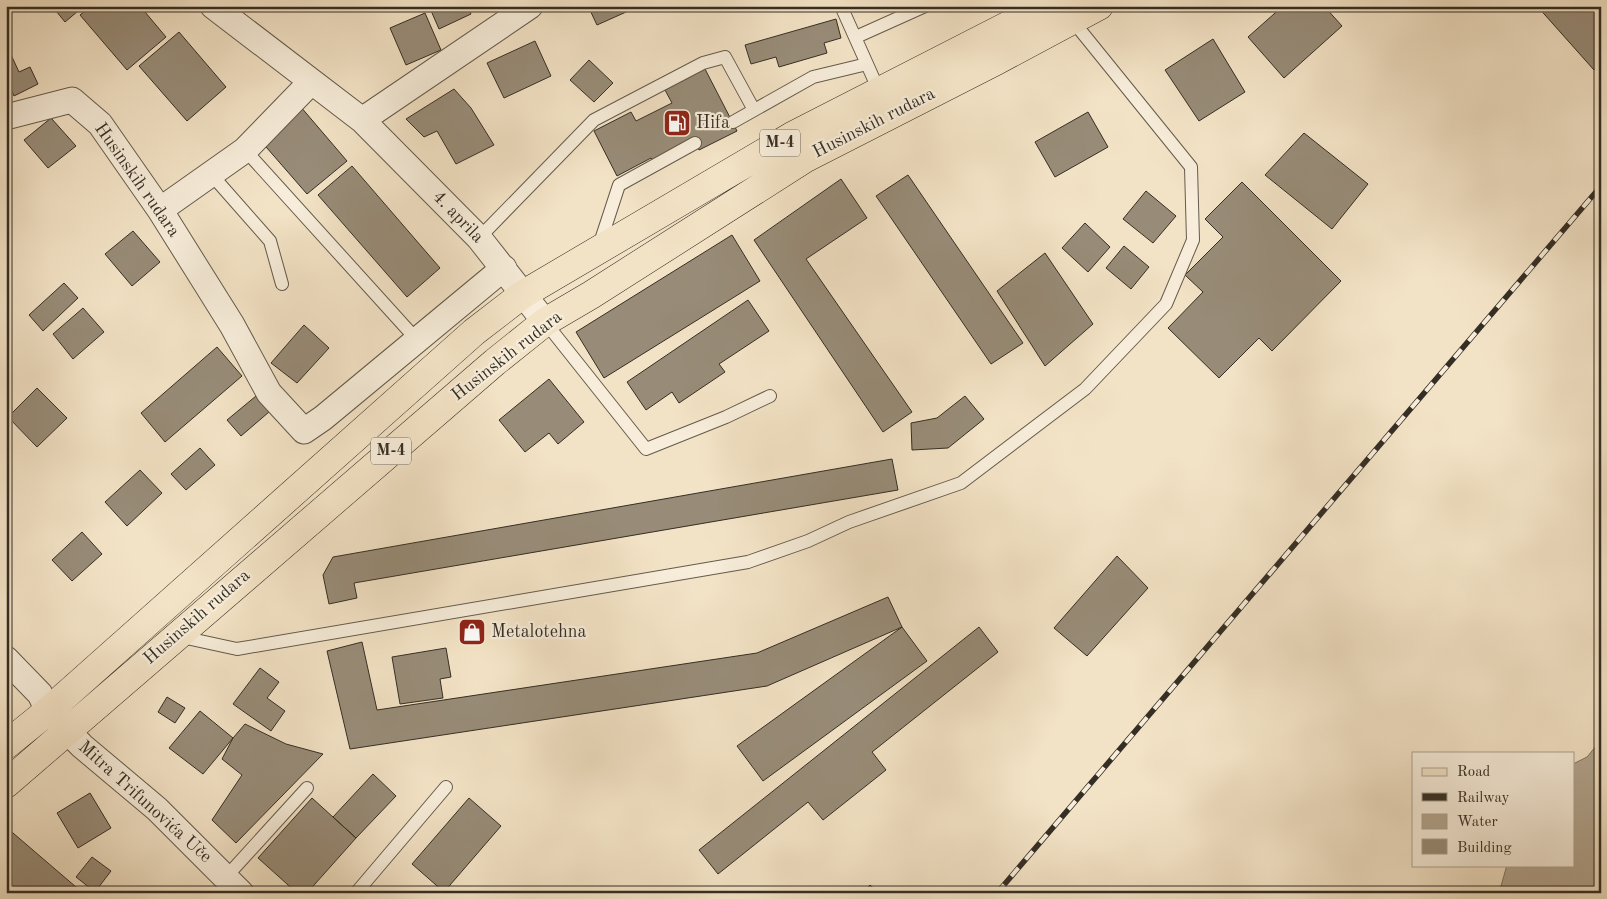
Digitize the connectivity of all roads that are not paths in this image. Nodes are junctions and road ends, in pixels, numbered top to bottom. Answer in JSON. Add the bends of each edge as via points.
{"nodes":[{"id":1,"x":213,"y":6,"type":"edge"},
{"id":2,"x":530,"y":6,"type":"edge"},
{"id":3,"x":842,"y":6,"type":"edge"},
{"id":4,"x":925,"y":6,"type":"edge"},
{"id":5,"x":1046,"y":6,"type":"edge"},
{"id":6,"x":1099,"y":6,"type":"edge"},
{"id":7,"x":1072,"y":20,"type":"junction"},
{"id":8,"x":856,"y":37,"type":"junction"},
{"id":9,"x":867,"y":64,"type":"junction"},
{"id":10,"x":310,"y":82,"type":"junction"},
{"id":11,"x":880,"y":91,"type":"junction"},
{"id":12,"x":754,"y":110,"type":"junction"},
{"id":13,"x":6,"y":118,"type":"edge"},
{"id":14,"x":362,"y":120,"type":"junction"},
{"id":15,"x":732,"y":122,"type":"dead end"},
{"id":16,"x":695,"y":143,"type":"dead end"},
{"id":17,"x":245,"y":150,"type":"junction"},
{"id":18,"x":211,"y":174,"type":"junction"},
{"id":19,"x":160,"y":210,"type":"junction"},
{"id":20,"x":479,"y":238,"type":"junction"},
{"id":21,"x":596,"y":253,"type":"junction"},
{"id":22,"x":504,"y":268,"type":"junction"},
{"id":23,"x":282,"y":284,"type":"dead end"},
{"id":24,"x":522,"y":295,"type":"junction"},
{"id":25,"x":545,"y":322,"type":"junction"},
{"id":26,"x":417,"y":340,"type":"junction"},
{"id":27,"x":770,"y":396,"type":"dead end"},
{"id":28,"x":175,"y":636,"type":"junction"},
{"id":29,"x":6,"y":660,"type":"edge"},
{"id":30,"x":57,"y":720,"type":"junction"},
{"id":31,"x":6,"y":745,"type":"edge"},
{"id":32,"x":6,"y":784,"type":"edge"},
{"id":33,"x":446,"y":787,"type":"dead end"},
{"id":34,"x":307,"y":788,"type":"dead end"},
{"id":35,"x":234,"y":885,"type":"edge"},
{"id":36,"x":356,"y":893,"type":"edge"}],
"edges":[{"from":1,"to":10,"type":"street","name":"4. aprila"},
{"from":2,"to":14,"type":"street"},
{"from":3,"to":8,"type":"lane"},
{"from":4,"to":8,"type":"lane"},
{"from":5,"to":11,"type":"main road","name":"Husinskih rudara","number":"M-4"},
{"from":6,"to":7,"type":"main road","name":"Husinskih rudara","number":"M-4"},
{"from":7,"to":25,"type":"main road","name":"Husinskih rudara","number":"M-4","via":[[806,158]]},
{"from":7,"to":28,"type":"lane","via":[[1191,167],[1193,240],[1166,304],[1092,382],[961,483],[748,562],[237,649]]},
{"from":8,"to":9,"type":"lane"},
{"from":9,"to":11,"type":"lane"},
{"from":9,"to":12,"type":"lane","via":[[813,77]]},
{"from":10,"to":14,"type":"street","name":"4. aprila"},
{"from":10,"to":17,"type":"street"},
{"from":11,"to":21,"type":"main road","name":"Husinskih rudara","number":"M-4","via":[[792,136]]},
{"from":12,"to":15,"type":"lane"},
{"from":12,"to":20,"type":"lane","via":[[725,57],[703,63],[594,120]]},
{"from":13,"to":19,"type":"street","name":"Husinskih rudara","via":[[72,100],[100,124]]},
{"from":14,"to":20,"type":"street","name":"4. aprila"},
{"from":16,"to":21,"type":"lane","via":[[619,185]]},
{"from":17,"to":18,"type":"street"},
{"from":17,"to":26,"type":"lane"},
{"from":18,"to":19,"type":"street"},
{"from":18,"to":23,"type":"lane","via":[[270,241]]},
{"from":19,"to":26,"type":"street","name":"Husinskih rudara","via":[[232,325],[269,393],[304,431]]},
{"from":20,"to":22,"type":"street","name":"4. aprila"},
{"from":21,"to":24,"type":"main road","name":"Husinskih rudara","number":"M-4"},
{"from":22,"to":24,"type":"street","name":"4. aprila"},
{"from":22,"to":26,"type":"street","name":"Husinskih rudara"},
{"from":24,"to":25,"type":"street","name":"4. aprila"},
{"from":24,"to":30,"type":"main road","name":"Husinskih rudara","number":"M-4","via":[[474,332]]},
{"from":25,"to":27,"type":"lane","via":[[646,449]]},
{"from":25,"to":28,"type":"main road","name":"Husinskih rudara","number":"M-4"},
{"from":28,"to":30,"type":"main road","name":"Husinskih rudara","number":"M-4"},
{"from":29,"to":30,"type":"street","name":"Mitra Trifunovića Uče","via":[[40,694]]},
{"from":30,"to":31,"type":"main road","name":"Husinskih rudara","number":"M-4"},
{"from":30,"to":32,"type":"main road","name":"Husinskih rudara","number":"M-4"},
{"from":30,"to":35,"type":"street","name":"Mitra Trifunovića Uče"},
{"from":33,"to":36,"type":"lane"},
{"from":34,"to":35,"type":"lane"}]}
